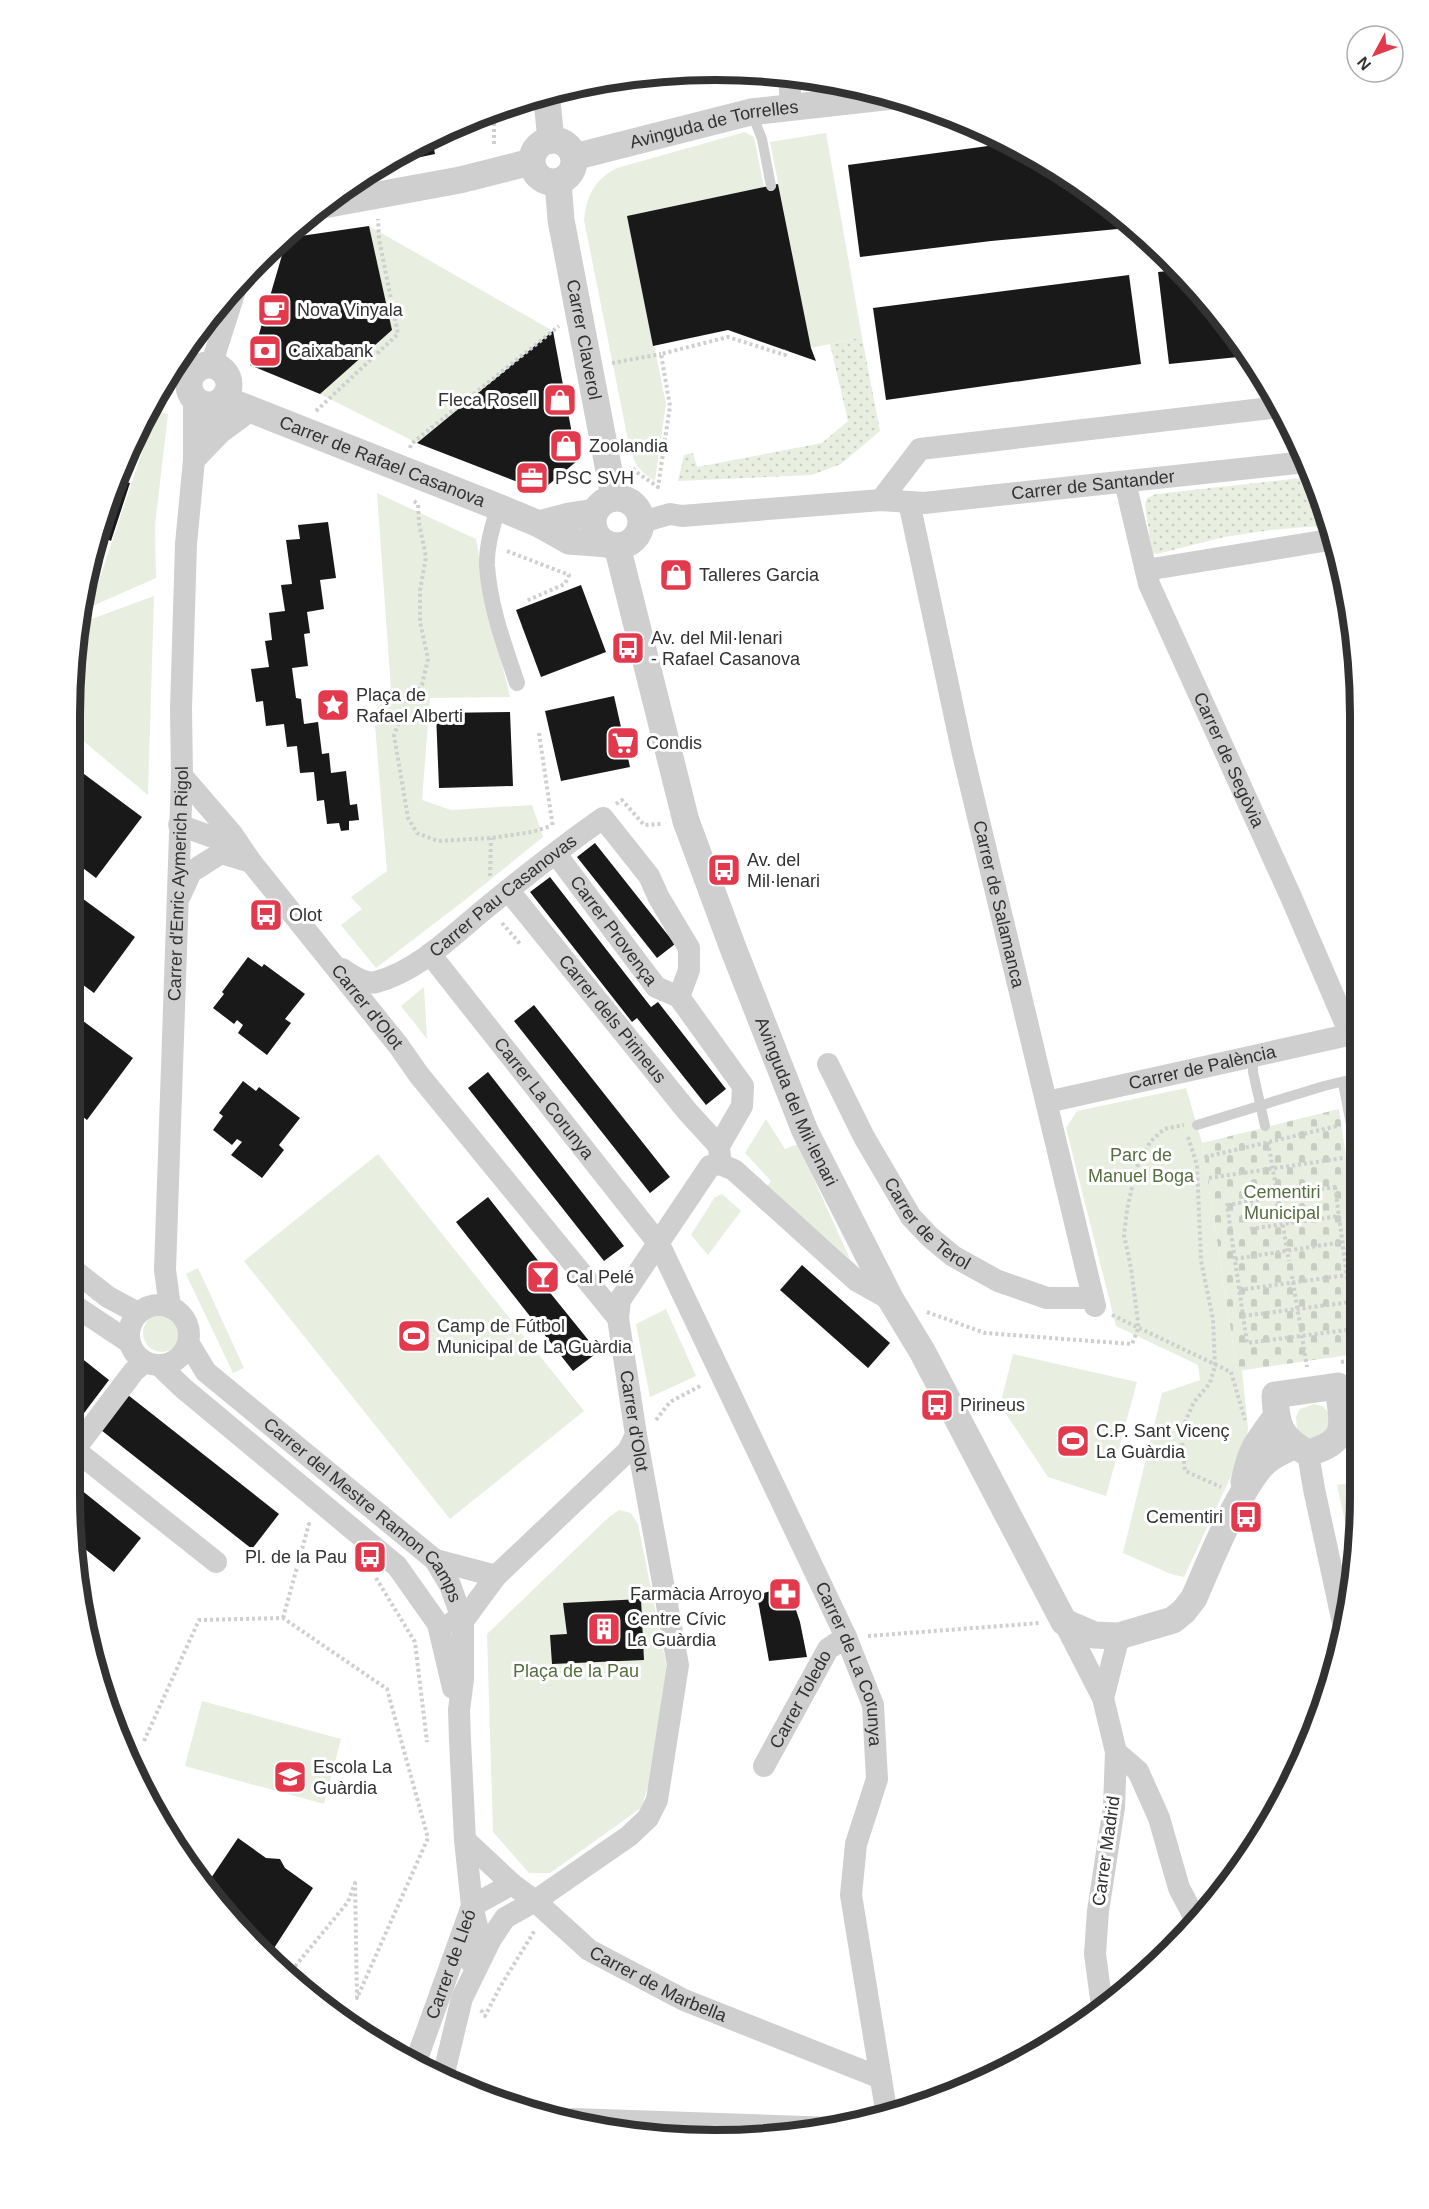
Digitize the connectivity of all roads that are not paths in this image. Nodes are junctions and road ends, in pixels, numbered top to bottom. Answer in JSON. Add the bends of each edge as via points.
{"nodes":[{"id":1,"x":790,"y":84,"type":"edge"},
{"id":2,"x":869,"y":99,"type":"edge"},
{"id":3,"x":547,"y":102,"type":"edge"},
{"id":4,"x":791,"y":108,"type":"junction"},
{"id":5,"x":751,"y":112,"type":"junction"},
{"id":6,"x":551,"y":140,"type":"junction"},
{"id":7,"x":574,"y":157,"type":"junction"},
{"id":8,"x":531,"y":162,"type":"junction"},
{"id":9,"x":558,"y":182,"type":"junction"},
{"id":10,"x":771,"y":186,"type":"dead end"},
{"id":11,"x":341,"y":202,"type":"edge"},
{"id":12,"x":223,"y":313,"type":"edge"},
{"id":13,"x":192,"y":380,"type":"edge"},
{"id":14,"x":222,"y":400,"type":"junction"},
{"id":15,"x":1270,"y":408,"type":"edge"},
{"id":16,"x":251,"y":410,"type":"junction"},
{"id":17,"x":194,"y":460,"type":"junction"},
{"id":18,"x":1297,"y":463,"type":"edge"},
{"id":19,"x":1125,"y":482,"type":"junction"},
{"id":20,"x":881,"y":500,"type":"junction"},
{"id":21,"x":909,"y":502,"type":"junction"},
{"id":22,"x":604,"y":505,"type":"junction"},
{"id":23,"x":498,"y":507,"type":"junction"},
{"id":24,"x":642,"y":522,"type":"junction"},
{"id":25,"x":539,"y":524,"type":"junction"},
{"id":26,"x":1325,"y":541,"type":"edge"},
{"id":27,"x":613,"y":545,"type":"junction"},
{"id":28,"x":1146,"y":570,"type":"junction"},
{"id":29,"x":517,"y":683,"type":"dead end"},
{"id":30,"x":182,"y":776,"type":"junction"},
{"id":31,"x":180,"y":815,"type":"junction"},
{"id":32,"x":232,"y":834,"type":"junction"},
{"id":33,"x":562,"y":848,"type":"junction"},
{"id":34,"x":250,"y":862,"type":"junction"},
{"id":35,"x":508,"y":890,"type":"junction"},
{"id":36,"x":177,"y":902,"type":"junction"},
{"id":37,"x":430,"y":954,"type":"junction"},
{"id":38,"x":333,"y":963,"type":"junction"},
{"id":39,"x":401,"y":972,"type":"junction"},
{"id":40,"x":679,"y":997,"type":"junction"},
{"id":41,"x":1350,"y":1026,"type":"edge"},
{"id":42,"x":1350,"y":1034,"type":"edge"},
{"id":43,"x":399,"y":1045,"type":"junction"},
{"id":44,"x":1253,"y":1056,"type":"junction"},
{"id":45,"x":828,"y":1064,"type":"dead end"},
{"id":46,"x":1350,"y":1080,"type":"edge"},
{"id":47,"x":1343,"y":1083,"type":"junction"},
{"id":48,"x":1047,"y":1102,"type":"junction"},
{"id":49,"x":1262,"y":1105,"type":"junction"},
{"id":50,"x":1350,"y":1119,"type":"edge"},
{"id":51,"x":1191,"y":1125,"type":"road end"},
{"id":52,"x":1265,"y":1126,"type":"road end"},
{"id":53,"x":720,"y":1155,"type":"junction"},
{"id":54,"x":659,"y":1244,"type":"junction"},
{"id":55,"x":80,"y":1275,"type":"edge"},
{"id":56,"x":891,"y":1300,"type":"junction"},
{"id":57,"x":1094,"y":1302,"type":"joint"},
{"id":58,"x":170,"y":1306,"type":"junction"},
{"id":59,"x":80,"y":1309,"type":"edge"},
{"id":60,"x":138,"y":1313,"type":"junction"},
{"id":61,"x":618,"y":1318,"type":"junction"},
{"id":62,"x":129,"y":1342,"type":"junction"},
{"id":63,"x":189,"y":1344,"type":"junction"},
{"id":64,"x":153,"y":1364,"type":"junction"},
{"id":65,"x":1348,"y":1410,"type":"edge"},
{"id":66,"x":1276,"y":1417,"type":"junction"},
{"id":67,"x":636,"y":1430,"type":"junction"},
{"id":68,"x":80,"y":1442,"type":"edge"},
{"id":69,"x":1345,"y":1442,"type":"edge"},
{"id":70,"x":1301,"y":1449,"type":"junction"},
{"id":71,"x":80,"y":1453,"type":"edge"},
{"id":72,"x":1231,"y":1491,"type":"junction"},
{"id":73,"x":435,"y":1560,"type":"junction"},
{"id":74,"x":216,"y":1562,"type":"dead end"},
{"id":75,"x":496,"y":1576,"type":"junction"},
{"id":76,"x":454,"y":1595,"type":"junction"},
{"id":77,"x":1339,"y":1605,"type":"edge"},
{"id":78,"x":463,"y":1621,"type":"junction"},
{"id":79,"x":1064,"y":1622,"type":"junction"},
{"id":80,"x":438,"y":1624,"type":"junction"},
{"id":81,"x":1119,"y":1636,"type":"junction"},
{"id":82,"x":846,"y":1637,"type":"junction"},
{"id":83,"x":1103,"y":1698,"type":"junction"},
{"id":84,"x":459,"y":1710,"type":"junction"},
{"id":85,"x":1116,"y":1752,"type":"junction"},
{"id":86,"x":764,"y":1766,"type":"dead end"},
{"id":87,"x":465,"y":1840,"type":"junction"},
{"id":88,"x":512,"y":1884,"type":"junction"},
{"id":89,"x":472,"y":1906,"type":"junction"},
{"id":90,"x":543,"y":1908,"type":"junction"},
{"id":91,"x":1192,"y":1913,"type":"edge"},
{"id":92,"x":462,"y":1998,"type":"junction"},
{"id":93,"x":1101,"y":1998,"type":"edge"},
{"id":94,"x":418,"y":2055,"type":"edge"},
{"id":95,"x":445,"y":2069,"type":"edge"},
{"id":96,"x":880,"y":2078,"type":"junction"},
{"id":97,"x":884,"y":2106,"type":"edge"},
{"id":98,"x":610,"y":2120,"type":"edge"},
{"id":99,"x":776,"y":2126,"type":"edge"}],
"edges":[{"from":1,"to":4,"type":"street"},
{"from":2,"to":4,"type":"street","name":"Avinguda de Torrelles"},
{"from":3,"to":6,"type":"street"},
{"from":4,"to":5,"type":"street","name":"Avinguda de Torrelles"},
{"from":5,"to":7,"type":"street","name":"Avinguda de Torrelles"},
{"from":5,"to":10,"type":"lane","via":[[762,139]]},
{"from":6,"to":7,"type":"street","via":[[567,145]]},
{"from":6,"to":8,"type":"street","via":[[538,145]]},
{"from":7,"to":9,"type":"street","via":[[570,174]]},
{"from":8,"to":9,"type":"street","via":[[535,174],[544,181]]},
{"from":8,"to":11,"type":"street","via":[[494,173]]},
{"from":9,"to":22,"type":"street","name":"Carrer Claverol","via":[[561,220],[605,452]]},
{"from":12,"to":13,"type":"street","name":"Carrer d'Enric Aymerich Rigol"},
{"from":13,"to":14,"type":"street","name":"Carrer de Rafael Casanova","via":[[207,405]]},
{"from":13,"to":14,"type":"street","via":[[218,368],[226,376],[229,389]]},
{"from":13,"to":17,"type":"street","name":"Carrer d'Enric Aymerich Rigol"},
{"from":14,"to":16,"type":"street","name":"Carrer de Rafael Casanova"},
{"from":14,"to":17,"type":"street","name":"Carrer d'Enric Aymerich Rigol"},
{"from":15,"to":20,"type":"street","via":[[920,449]]},
{"from":16,"to":17,"type":"street","via":[[220,433]]},
{"from":16,"to":23,"type":"street","name":"Carrer de Rafael Casanova"},
{"from":17,"to":30,"type":"street","name":"Carrer d'Enric Aymerich Rigol","via":[[185,555]]},
{"from":18,"to":19,"type":"street","name":"Carrer de Santander"},
{"from":19,"to":21,"type":"street","name":"Carrer de Santander"},
{"from":19,"to":28,"type":"street","name":"Carrer de Segòvia"},
{"from":20,"to":21,"type":"street","name":"Carrer de Santander"},
{"from":20,"to":24,"type":"street","name":"Carrer de Santander","via":[[669,514]]},
{"from":21,"to":48,"type":"street","name":"Carrer de Salamanca","via":[[962,750]]},
{"from":22,"to":24,"type":"street","via":[[621,497],[631,501]]},
{"from":22,"to":25,"type":"street"},
{"from":22,"to":27,"type":"street","via":[[593,526],[596,534]]},
{"from":23,"to":25,"type":"street","name":"Carrer de Rafael Casanova"},
{"from":23,"to":29,"type":"street","via":[[487,565],[497,627]]},
{"from":24,"to":27,"type":"street","via":[[632,542]]},
{"from":25,"to":27,"type":"street","name":"Carrer de Rafael Casanova","via":[[570,542]]},
{"from":26,"to":28,"type":"street"},
{"from":27,"to":56,"type":"street","name":"Avinguda del Mil·lenari","via":[[686,821],[711,889],[805,1131]]},
{"from":28,"to":41,"type":"street","name":"Carrer de Segòvia"},
{"from":30,"to":31,"type":"street","name":"Carrer d'Enric Aymerich Rigol"},
{"from":30,"to":32,"type":"street","name":"Carrer d'Olot"},
{"from":31,"to":32,"type":"street","name":"Carrer d'Olot"},
{"from":31,"to":34,"type":"street","name":"Carrer d'Olot"},
{"from":31,"to":36,"type":"street","name":"Carrer d'Enric Aymerich Rigol"},
{"from":32,"to":34,"type":"street","name":"Carrer d'Olot"},
{"from":33,"to":35,"type":"street","name":"Carrer Pau Casanovas"},
{"from":33,"to":40,"type":"street","name":"Carrer Provença","via":[[656,987]]},
{"from":33,"to":40,"type":"street","name":"Carrer Pau Casanovas","via":[[603,818],[649,876],[689,948],[689,970]]},
{"from":34,"to":36,"type":"street","via":[[221,853],[191,872]]},
{"from":34,"to":38,"type":"street","name":"Carrer d'Olot"},
{"from":35,"to":37,"type":"street","name":"Carrer Pau Casanovas"},
{"from":35,"to":53,"type":"street","name":"Carrer dels Pirineus"},
{"from":36,"to":58,"type":"street","name":"Carrer d'Enric Aymerich Rigol","via":[[165,1270]]},
{"from":37,"to":39,"type":"street","name":"Carrer Pau Casanovas"},
{"from":37,"to":54,"type":"street","name":"Carrer La Corunya"},
{"from":38,"to":39,"type":"street","name":"Carrer Pau Casanovas","via":[[362,981],[373,983]]},
{"from":38,"to":43,"type":"street","name":"Carrer d'Olot"},
{"from":39,"to":43,"type":"street","name":"Carrer Pau Casanovas","via":[[387,990],[382,1005]]},
{"from":40,"to":53,"type":"street","via":[[743,1086],[742,1106]]},
{"from":42,"to":44,"type":"street","name":"Carrer de Palència"},
{"from":43,"to":61,"type":"street","name":"Carrer d'Olot","via":[[419,1075]]},
{"from":44,"to":48,"type":"street","name":"Carrer de Palència"},
{"from":44,"to":49,"type":"lane"},
{"from":45,"to":57,"type":"street","name":"Carrer de Terol","via":[[864,1137],[911,1216],[930,1237],[953,1256],[998,1281],[1047,1298]]},
{"from":46,"to":47,"type":"lane"},
{"from":47,"to":49,"type":"lane"},
{"from":47,"to":50,"type":"lane"},
{"from":48,"to":57,"type":"street","name":"Carrer de Salamanca"},
{"from":49,"to":51,"type":"lane"},
{"from":49,"to":52,"type":"lane"},
{"from":53,"to":54,"type":"street"},
{"from":53,"to":56,"type":"street","name":"Carrer dels Pirineus","via":[[858,1281]]},
{"from":54,"to":61,"type":"street","via":[[620,1300]]},
{"from":54,"to":82,"type":"street","name":"Carrer de La Corunya"},
{"from":55,"to":60,"type":"street","via":[[108,1297]]},
{"from":56,"to":79,"type":"street","name":"Avinguda del Mil·lenari","via":[[922,1351]]},
{"from":58,"to":60,"type":"street","via":[[153,1305]]},
{"from":58,"to":63,"type":"street","name":"Carrer del Mestre Ramon Camps","via":[[184,1318]]},
{"from":59,"to":62,"type":"street","name":"Carrer del Mestre Ramon Camps"},
{"from":60,"to":62,"type":"street","via":[[131,1322]]},
{"from":61,"to":67,"type":"street","name":"Carrer d'Olot"},
{"from":62,"to":64,"type":"street","name":"Carrer del Mestre Ramon Camps","via":[[135,1353]]},
{"from":63,"to":64,"type":"street","via":[[178,1359]]},
{"from":63,"to":73,"type":"street","name":"Carrer del Mestre Ramon Camps","via":[[206,1372],[226,1390]]},
{"from":64,"to":68,"type":"street","via":[[134,1371]]},
{"from":64,"to":80,"type":"street","name":"Carrer del Mestre Ramon Camps","via":[[397,1566]]},
{"from":65,"to":66,"type":"street","via":[[1338,1386],[1275,1395]]},
{"from":65,"to":69,"type":"street","via":[[1343,1426]]},
{"from":66,"to":70,"type":"street","via":[[1281,1430]]},
{"from":66,"to":72,"type":"street","via":[[1254,1446]]},
{"from":67,"to":75,"type":"street","via":[[628,1451]]},
{"from":67,"to":90,"type":"street","name":"Carrer d'Olot","via":[[678,1665],[657,1800],[648,1818]]},
{"from":69,"to":70,"type":"street"},
{"from":70,"to":72,"type":"street","via":[[1269,1459]]},
{"from":70,"to":77,"type":"street","via":[[1314,1489]]},
{"from":71,"to":74,"type":"street"},
{"from":72,"to":81,"type":"street","via":[[1194,1598],[1184,1611],[1173,1620]]},
{"from":73,"to":75,"type":"street"},
{"from":73,"to":76,"type":"street","name":"Carrer del Mestre Ramon Camps"},
{"from":75,"to":76,"type":"street"},
{"from":75,"to":78,"type":"street"},
{"from":76,"to":78,"type":"street","name":"Carrer del Mestre Ramon Camps"},
{"from":76,"to":80,"type":"street"},
{"from":78,"to":80,"type":"street"},
{"from":78,"to":84,"type":"street","name":"Carrer del Mestre Ramon Camps"},
{"from":79,"to":81,"type":"street","via":[[1094,1635]]},
{"from":79,"to":83,"type":"street","name":"Carrer Madrid"},
{"from":80,"to":84,"type":"street","name":"Carrer del Mestre Ramon Camps"},
{"from":81,"to":83,"type":"street","name":"Carrer Madrid"},
{"from":82,"to":86,"type":"street","name":"Carrer Toledo","via":[[828,1649]]},
{"from":82,"to":96,"type":"street","name":"Carrer de La Corunya","via":[[873,1705],[877,1779],[856,1844],[851,1895]]},
{"from":83,"to":85,"type":"street","name":"Carrer Madrid"},
{"from":84,"to":87,"type":"street","name":"Carrer del Mestre Ramon Camps"},
{"from":85,"to":91,"type":"street","via":[[1138,1771],[1159,1818],[1179,1888]]},
{"from":85,"to":93,"type":"street","name":"Carrer Madrid","via":[[1114,1808],[1095,1954]]},
{"from":87,"to":88,"type":"street","name":"Carrer de Marbella"},
{"from":87,"to":89,"type":"street","name":"Carrer del Mestre Ramon Camps"},
{"from":88,"to":89,"type":"street","name":"Carrer de Lleó"},
{"from":88,"to":90,"type":"street","name":"Carrer de Marbella"},
{"from":89,"to":92,"type":"street","name":"Carrer del Mestre Ramon Camps","via":[[478,1930]]},
{"from":89,"to":94,"type":"street","name":"Carrer de Lleó"},
{"from":90,"to":92,"type":"street","name":"Carrer d'Olot","via":[[505,1918]]},
{"from":90,"to":96,"type":"street","name":"Carrer de Marbella","via":[[589,1950],[684,2000]]},
{"from":92,"to":95,"type":"street"},
{"from":96,"to":97,"type":"street","name":"Carrer de La Corunya"},
{"from":98,"to":99,"type":"street"}]}
